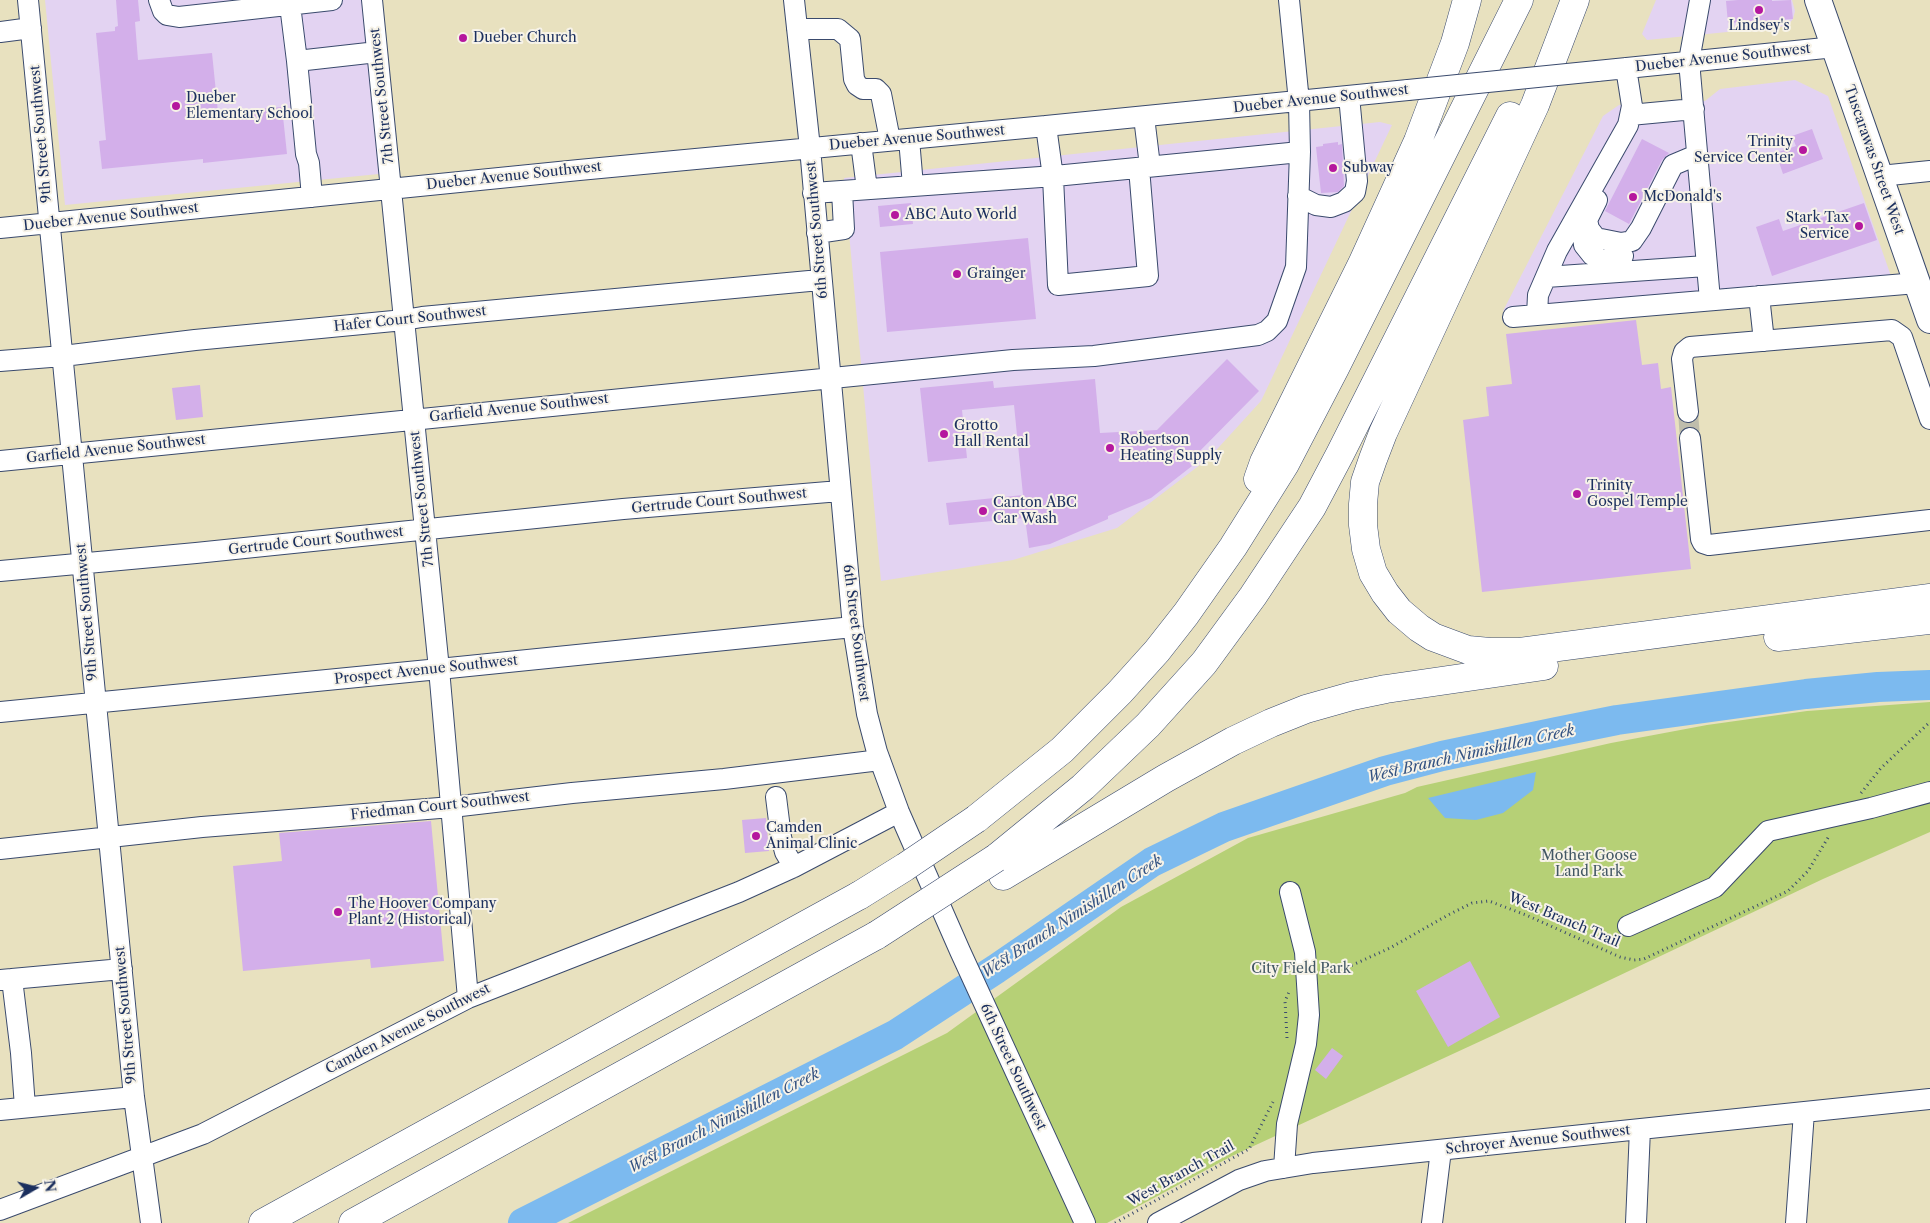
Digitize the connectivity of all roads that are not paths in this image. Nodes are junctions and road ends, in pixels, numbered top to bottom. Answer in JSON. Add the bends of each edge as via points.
{"nodes":[{"id":1,"x":28,"y":0,"type":"edge"},
{"id":2,"x":332,"y":0,"type":"edge"},
{"id":3,"x":372,"y":0,"type":"edge"},
{"id":4,"x":794,"y":0,"type":"edge"},
{"id":5,"x":1289,"y":0,"type":"edge"},
{"id":6,"x":1467,"y":0,"type":"edge"},
{"id":7,"x":1519,"y":0,"type":"edge"},
{"id":8,"x":1567,"y":0,"type":"edge"},
{"id":9,"x":1576,"y":0,"type":"edge"},
{"id":10,"x":1700,"y":0,"type":"edge"},
{"id":11,"x":1818,"y":0,"type":"edge"},
{"id":12,"x":290,"y":5,"type":"junction"},
{"id":13,"x":163,"y":7,"type":"edge"},
{"id":14,"x":31,"y":28,"type":"junction"},
{"id":15,"x":797,"y":29,"type":"junction"},
{"id":16,"x":0,"y":32,"type":"edge"},
{"id":17,"x":1835,"y":47,"type":"junction"},
{"id":18,"x":377,"y":52,"type":"junction"},
{"id":19,"x":297,"y":61,"type":"junction"},
{"id":20,"x":1689,"y":61,"type":"junction"},
{"id":21,"x":1626,"y":68,"type":"junction"},
{"id":22,"x":1349,"y":96,"type":"junction"},
{"id":23,"x":1299,"y":102,"type":"junction"},
{"id":24,"x":1694,"y":109,"type":"junction"},
{"id":25,"x":1144,"y":117,"type":"junction"},
{"id":26,"x":1629,"y":120,"type":"junction"},
{"id":27,"x":1046,"y":126,"type":"junction"},
{"id":28,"x":899,"y":140,"type":"junction"},
{"id":29,"x":861,"y":143,"type":"junction"},
{"id":30,"x":810,"y":148,"type":"junction"},
{"id":31,"x":1300,"y":152,"type":"junction"},
{"id":32,"x":1692,"y":157,"type":"dead end"},
{"id":33,"x":1144,"y":167,"type":"junction"},
{"id":34,"x":1930,"y":171,"type":"edge"},
{"id":35,"x":1053,"y":176,"type":"junction"},
{"id":36,"x":1880,"y":176,"type":"junction"},
{"id":37,"x":914,"y":186,"type":"junction"},
{"id":38,"x":392,"y":189,"type":"junction"},
{"id":39,"x":867,"y":190,"type":"junction"},
{"id":40,"x":842,"y":191,"type":"junction"},
{"id":41,"x":813,"y":193,"type":"junction"},
{"id":42,"x":1298,"y":196,"type":"junction"},
{"id":43,"x":312,"y":197,"type":"junction"},
{"id":44,"x":49,"y":223,"type":"junction"},
{"id":45,"x":0,"y":228,"type":"edge"},
{"id":46,"x":817,"y":233,"type":"junction"},
{"id":47,"x":1706,"y":266,"type":"junction"},
{"id":48,"x":1546,"y":277,"type":"junction"},
{"id":49,"x":820,"y":280,"type":"junction"},
{"id":50,"x":1917,"y":283,"type":"junction"},
{"id":51,"x":1759,"y":296,"type":"junction"},
{"id":52,"x":1710,"y":300,"type":"junction"},
{"id":53,"x":1537,"y":315,"type":"junction"},
{"id":54,"x":1513,"y":317,"type":"dead end"},
{"id":55,"x":404,"y":320,"type":"junction"},
{"id":56,"x":1930,"y":320,"type":"edge"},
{"id":57,"x":1764,"y":341,"type":"junction"},
{"id":58,"x":63,"y":356,"type":"junction"},
{"id":59,"x":0,"y":361,"type":"edge"},
{"id":60,"x":1921,"y":368,"type":"edge"},
{"id":61,"x":830,"y":377,"type":"junction"},
{"id":62,"x":1688,"y":412,"type":"tunnel mouth"},
{"id":63,"x":414,"y":418,"type":"junction"},
{"id":64,"x":1930,"y":419,"type":"edge"},
{"id":65,"x":1690,"y":438,"type":"tunnel mouth"},
{"id":66,"x":72,"y":454,"type":"junction"},
{"id":67,"x":0,"y":461,"type":"edge"},
{"id":68,"x":840,"y":491,"type":"junction"},
{"id":69,"x":1930,"y":520,"type":"edge"},
{"id":70,"x":425,"y":530,"type":"junction"},
{"id":71,"x":1233,"y":547,"type":"junction"},
{"id":72,"x":83,"y":564,"type":"junction"},
{"id":73,"x":0,"y":571,"type":"edge"},
{"id":74,"x":1930,"y":598,"type":"edge"},
{"id":75,"x":1930,"y":620,"type":"edge"},
{"id":76,"x":853,"y":626,"type":"junction"},
{"id":77,"x":439,"y":669,"type":"junction"},
{"id":78,"x":96,"y":704,"type":"junction"},
{"id":79,"x":0,"y":712,"type":"edge"},
{"id":80,"x":880,"y":760,"type":"junction"},
{"id":81,"x":1930,"y":792,"type":"edge"},
{"id":82,"x":776,"y":797,"type":"dead end"},
{"id":83,"x":452,"y":807,"type":"junction"},
{"id":84,"x":900,"y":812,"type":"junction"},
{"id":85,"x":109,"y":837,"type":"junction"},
{"id":86,"x":0,"y":849,"type":"edge"},
{"id":87,"x":999,"y":867,"type":"junction"},
{"id":88,"x":794,"y":868,"type":"junction"},
{"id":89,"x":1290,"y":892,"type":"dead end"},
{"id":90,"x":1628,"y":926,"type":"dead end"},
{"id":91,"x":122,"y":968,"type":"junction"},
{"id":92,"x":6,"y":980,"type":"edge"},
{"id":93,"x":468,"y":998,"type":"junction"},
{"id":94,"x":134,"y":1097,"type":"junction"},
{"id":95,"x":1930,"y":1099,"type":"edge"},
{"id":96,"x":26,"y":1107,"type":"junction"},
{"id":97,"x":0,"y":1110,"type":"edge"},
{"id":98,"x":1804,"y":1112,"type":"junction"},
{"id":99,"x":1640,"y":1129,"type":"junction"},
{"id":100,"x":1441,"y":1150,"type":"junction"},
{"id":101,"x":141,"y":1159,"type":"junction"},
{"id":102,"x":1284,"y":1168,"type":"junction"},
{"id":103,"x":0,"y":1210,"type":"edge"},
{"id":104,"x":151,"y":1223,"type":"edge"},
{"id":105,"x":263,"y":1223,"type":"edge"},
{"id":106,"x":353,"y":1223,"type":"edge"},
{"id":107,"x":1085,"y":1223,"type":"edge"},
{"id":108,"x":1158,"y":1223,"type":"edge"},
{"id":109,"x":1432,"y":1223,"type":"edge"},
{"id":110,"x":1636,"y":1223,"type":"edge"},
{"id":111,"x":1796,"y":1223,"type":"edge"}],
"edges":[{"from":1,"to":14,"type":"street","name":"9th Street Southwest"},
{"from":2,"to":12,"type":"street"},
{"from":3,"to":18,"type":"street","name":"7th Street Southwest"},
{"from":4,"to":15,"type":"street","name":"6th Street Southwest"},
{"from":5,"to":23,"type":"street","name":"Garfield Avenue Southwest"},
{"from":6,"to":71,"type":"highway","via":[[1455,43],[1418,141],[1362,264],[1264,462]]},
{"from":7,"to":71,"type":"highway","via":[[1336,368],[1285,464]]},
{"from":8,"to":87,"type":"highway","via":[[1340,454],[1312,507],[1277,562],[1204,663],[1148,725]]},
{"from":9,"to":74,"type":"highway","via":[[1535,105],[1370,467],[1363,525],[1373,573],[1385,594],[1399,611],[1433,637],[1468,650],[1490,652],[1530,651]]},
{"from":10,"to":20,"type":"street"},
{"from":11,"to":17,"type":"main road","name":"Tuscarawas Street West"},
{"from":12,"to":13,"type":"street","via":[[179,17]]},
{"from":12,"to":19,"type":"street"},
{"from":14,"to":16,"type":"street"},
{"from":14,"to":44,"type":"street","name":"9th Street Southwest"},
{"from":15,"to":28,"type":"street","via":[[838,29],[850,39],[854,79],[863,90],[876,89],[881,94]]},
{"from":15,"to":30,"type":"street","name":"6th Street Southwest"},
{"from":17,"to":20,"type":"street","name":"Dueber Avenue Southwest"},
{"from":17,"to":36,"type":"main road","name":"Tuscarawas Street West"},
{"from":18,"to":19,"type":"street"},
{"from":18,"to":38,"type":"street","name":"7th Street Southwest"},
{"from":19,"to":43,"type":"street"},
{"from":20,"to":21,"type":"street","name":"Dueber Avenue Southwest"},
{"from":20,"to":24,"type":"street"},
{"from":21,"to":22,"type":"street","name":"Dueber Avenue Southwest","bridge":true},
{"from":21,"to":26,"type":"street","via":[[1632,106]]},
{"from":22,"to":23,"type":"street","name":"Dueber Avenue Southwest"},
{"from":22,"to":42,"type":"street","via":[[1357,181],[1355,192],[1344,202],[1331,207],[1316,206]]},
{"from":23,"to":25,"type":"street","name":"Dueber Avenue Southwest"},
{"from":23,"to":31,"type":"street","name":"Garfield Avenue Southwest"},
{"from":24,"to":26,"type":"street"},
{"from":24,"to":47,"type":"street"},
{"from":25,"to":27,"type":"street","name":"Dueber Avenue Southwest"},
{"from":25,"to":33,"type":"street"},
{"from":26,"to":32,"type":"street","via":[[1622,152],[1587,220],[1596,238],[1621,243],[1632,241],[1673,166]]},
{"from":26,"to":48,"type":"street","via":[[1557,250]]},
{"from":27,"to":28,"type":"street","name":"Dueber Avenue Southwest"},
{"from":27,"to":35,"type":"street"},
{"from":28,"to":29,"type":"street","name":"Dueber Avenue Southwest"},
{"from":28,"to":37,"type":"street"},
{"from":29,"to":30,"type":"street","name":"Dueber Avenue Southwest"},
{"from":29,"to":39,"type":"street"},
{"from":30,"to":38,"type":"street","name":"Dueber Avenue Southwest"},
{"from":30,"to":41,"type":"street","name":"6th Street Southwest"},
{"from":31,"to":33,"type":"street"},
{"from":31,"to":42,"type":"street","name":"Garfield Avenue Southwest"},
{"from":33,"to":35,"type":"street"},
{"from":33,"to":35,"type":"street","via":[[1148,276],[1058,285]]},
{"from":34,"to":36,"type":"street"},
{"from":35,"to":37,"type":"street"},
{"from":36,"to":50,"type":"main road","name":"Tuscarawas Street West"},
{"from":37,"to":39,"type":"street"},
{"from":38,"to":43,"type":"street","name":"Dueber Avenue Southwest"},
{"from":38,"to":55,"type":"street","name":"7th Street Southwest"},
{"from":39,"to":40,"type":"street"},
{"from":40,"to":41,"type":"street"},
{"from":40,"to":46,"type":"street","via":[[844,230]]},
{"from":41,"to":46,"type":"street","name":"6th Street Southwest"},
{"from":42,"to":61,"type":"street","name":"Garfield Avenue Southwest","via":[[1296,267],[1277,321],[1254,337],[1094,356]]},
{"from":43,"to":44,"type":"street","name":"Dueber Avenue Southwest"},
{"from":44,"to":45,"type":"street","name":"Dueber Avenue Southwest"},
{"from":44,"to":58,"type":"street","name":"9th Street Southwest"},
{"from":46,"to":49,"type":"street","name":"6th Street Southwest"},
{"from":47,"to":48,"type":"street"},
{"from":47,"to":52,"type":"street"},
{"from":48,"to":53,"type":"street","via":[[1538,295]]},
{"from":49,"to":55,"type":"street","name":"Hafer Court Southwest"},
{"from":49,"to":61,"type":"street","name":"6th Street Southwest"},
{"from":50,"to":51,"type":"street"},
{"from":50,"to":56,"type":"main road","name":"Tuscarawas Street West"},
{"from":51,"to":52,"type":"street"},
{"from":51,"to":57,"type":"street"},
{"from":52,"to":53,"type":"street"},
{"from":53,"to":54,"type":"street"},
{"from":55,"to":58,"type":"street","name":"Hafer Court Southwest"},
{"from":55,"to":63,"type":"street","name":"7th Street Southwest"},
{"from":57,"to":60,"type":"street","via":[[1892,330],[1902,337]]},
{"from":57,"to":62,"type":"street","via":[[1690,347],[1684,352]]},
{"from":58,"to":59,"type":"street","name":"Hafer Court Southwest"},
{"from":58,"to":66,"type":"street","name":"9th Street Southwest"},
{"from":60,"to":64,"type":"street"},
{"from":61,"to":63,"type":"street","name":"Garfield Avenue Southwest"},
{"from":61,"to":68,"type":"street","name":"6th Street Southwest"},
{"from":63,"to":66,"type":"street","name":"Garfield Avenue Southwest"},
{"from":63,"to":70,"type":"street","name":"7th Street Southwest"},
{"from":65,"to":69,"type":"street","via":[[1703,543],[1709,545]]},
{"from":66,"to":67,"type":"street","name":"Garfield Avenue Southwest"},
{"from":66,"to":72,"type":"street","name":"9th Street Southwest"},
{"from":68,"to":70,"type":"street","name":"Gertrude Court Southwest"},
{"from":68,"to":76,"type":"street","name":"6th Street Southwest"},
{"from":70,"to":72,"type":"street","name":"Gertrude Court Southwest"},
{"from":70,"to":77,"type":"street","name":"7th Street Southwest"},
{"from":71,"to":105,"type":"highway","bridge":true,"via":[[1186,614],[1120,692],[1062,750],[976,819],[860,895]]},
{"from":72,"to":73,"type":"street","name":"Gertrude Court Southwest"},
{"from":72,"to":78,"type":"street","name":"9th Street Southwest"},
{"from":75,"to":87,"type":"highway","via":[[1652,651],[1386,688],[1352,696],[1289,716],[1233,741]]},
{"from":76,"to":77,"type":"street","name":"Prospect Avenue Southwest"},
{"from":76,"to":80,"type":"street","name":"6th Street Southwest","via":[[867,714]]},
{"from":77,"to":78,"type":"street","name":"Prospect Avenue Southwest"},
{"from":77,"to":83,"type":"street","name":"7th Street Southwest"},
{"from":78,"to":79,"type":"street","name":"Prospect Avenue Southwest"},
{"from":78,"to":85,"type":"street","name":"9th Street Southwest"},
{"from":80,"to":83,"type":"street","name":"Friedman Court Southwest"},
{"from":80,"to":84,"type":"street","name":"6th Street Southwest"},
{"from":81,"to":90,"type":"street","via":[[1768,831],[1715,887]]},
{"from":82,"to":88,"type":"street","via":[[781,837]]},
{"from":83,"to":85,"type":"street","name":"Friedman Court Southwest"},
{"from":83,"to":93,"type":"street","name":"7th Street Southwest"},
{"from":84,"to":88,"type":"street","name":"Camden Avenue Southwest"},
{"from":84,"to":107,"type":"street","name":"6th Street Southwest"},
{"from":85,"to":86,"type":"street","name":"Friedman Court Southwest"},
{"from":85,"to":91,"type":"street","name":"9th Street Southwest"},
{"from":87,"to":106,"type":"highway","bridge":true,"via":[[881,944],[621,1077]]},
{"from":88,"to":93,"type":"street","name":"Camden Avenue Southwest"},
{"from":89,"to":102,"type":"street","via":[[1305,952],[1309,1015],[1306,1044],[1287,1124]]},
{"from":91,"to":92,"type":"street"},
{"from":91,"to":94,"type":"street","name":"9th Street Southwest"},
{"from":92,"to":96,"type":"street","via":[[21,1052]]},
{"from":93,"to":101,"type":"street","name":"Camden Avenue Southwest","via":[[203,1134]]},
{"from":94,"to":96,"type":"street"},
{"from":94,"to":101,"type":"street","name":"9th Street Southwest"},
{"from":95,"to":98,"type":"street","name":"Schroyer Avenue Southwest"},
{"from":96,"to":97,"type":"street"},
{"from":98,"to":99,"type":"street","name":"Schroyer Avenue Southwest"},
{"from":98,"to":111,"type":"street"},
{"from":99,"to":100,"type":"street","name":"Schroyer Avenue Southwest"},
{"from":99,"to":110,"type":"street"},
{"from":100,"to":102,"type":"street","name":"Schroyer Avenue Southwest"},
{"from":100,"to":109,"type":"street"},
{"from":101,"to":103,"type":"street","name":"Camden Avenue Southwest"},
{"from":101,"to":104,"type":"street","name":"9th Street Southwest"},
{"from":102,"to":108,"type":"street","name":"Schroyer Avenue Southwest","via":[[1239,1180]]}]}
